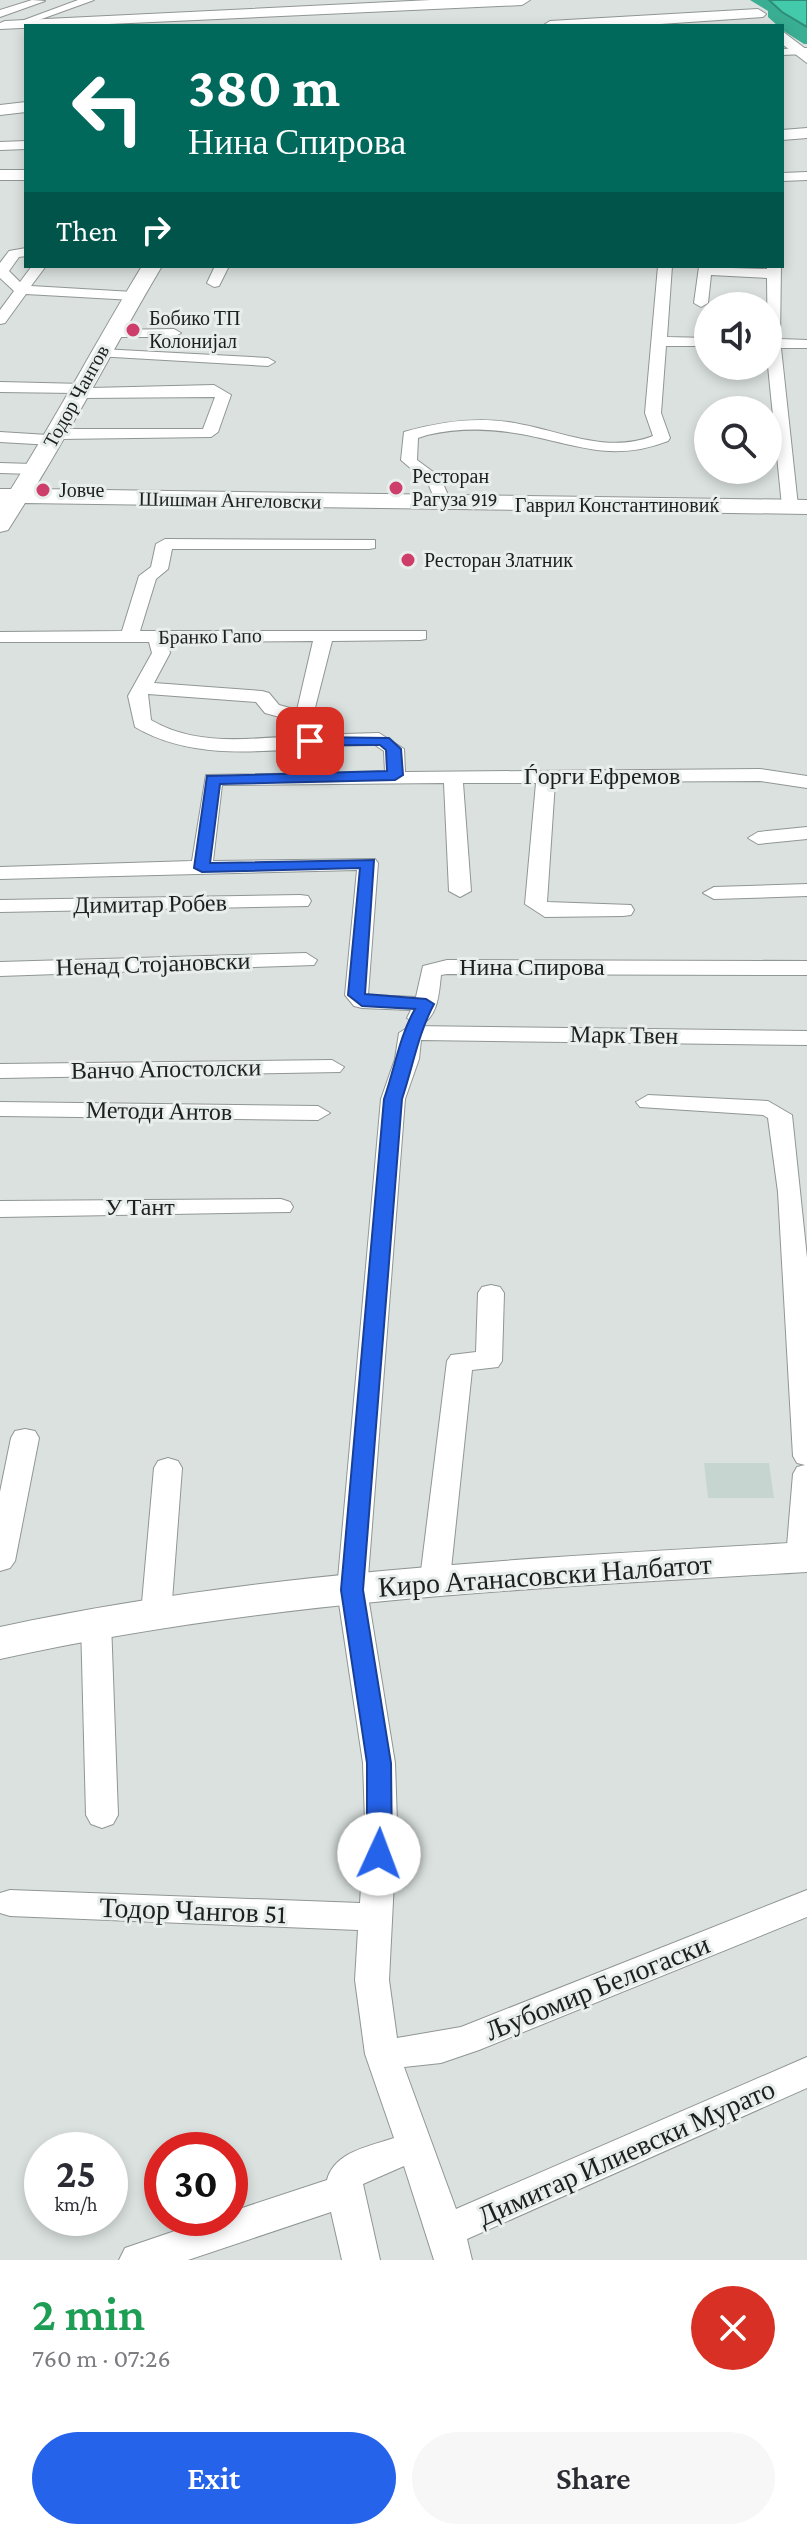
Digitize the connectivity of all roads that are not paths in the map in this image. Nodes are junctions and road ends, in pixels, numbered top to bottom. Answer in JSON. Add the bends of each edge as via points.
{"nodes":[{"id":1,"x":43,"y":0,"type":"edge"},
{"id":2,"x":61,"y":0,"type":"edge"},
{"id":3,"x":453,"y":0,"type":"edge"},
{"id":4,"x":501,"y":0,"type":"edge"},
{"id":5,"x":522,"y":0,"type":"edge"},
{"id":6,"x":742,"y":0,"type":"edge"},
{"id":7,"x":84,"y":2,"type":"edge"},
{"id":8,"x":758,"y":14,"type":"junction"},
{"id":9,"x":514,"y":15,"type":"dead end"},
{"id":10,"x":52,"y":21,"type":"edge"},
{"id":11,"x":7,"y":23,"type":"edge"},
{"id":12,"x":585,"y":24,"type":"edge"},
{"id":13,"x":769,"y":24,"type":"edge"},
{"id":14,"x":784,"y":38,"type":"edge"},
{"id":15,"x":799,"y":53,"type":"edge"},
{"id":16,"x":24,"y":107,"type":"edge"},
{"id":17,"x":0,"y":110,"type":"edge"},
{"id":18,"x":807,"y":133,"type":"edge"},
{"id":19,"x":784,"y":135,"type":"edge"},
{"id":20,"x":24,"y":145,"type":"edge"},
{"id":21,"x":0,"y":146,"type":"edge"},
{"id":22,"x":0,"y":175,"type":"edge"},
{"id":23,"x":24,"y":175,"type":"edge"},
{"id":24,"x":807,"y":176,"type":"edge"},
{"id":25,"x":784,"y":177,"type":"edge"},
{"id":26,"x":24,"y":252,"type":"edge"},
{"id":27,"x":38,"y":268,"type":"edge"},
{"id":28,"x":151,"y":268,"type":"edge"},
{"id":29,"x":221,"y":268,"type":"edge"},
{"id":30,"x":665,"y":268,"type":"edge"},
{"id":31,"x":774,"y":270,"type":"edge"},
{"id":32,"x":214,"y":283,"type":"dead end"},
{"id":33,"x":21,"y":290,"type":"junction"},
{"id":34,"x":702,"y":292,"type":"edge"},
{"id":35,"x":773,"y":292,"type":"edge"},
{"id":36,"x":133,"y":296,"type":"junction"},
{"id":37,"x":0,"y":320,"type":"edge"},
{"id":38,"x":174,"y":333,"type":"dead end"},
{"id":39,"x":658,"y":341,"type":"junction"},
{"id":40,"x":694,"y":342,"type":"edge"},
{"id":41,"x":106,"y":343,"type":"junction"},
{"id":42,"x":782,"y":343,"type":"edge"},
{"id":43,"x":807,"y":344,"type":"edge"},
{"id":44,"x":268,"y":362,"type":"dead end"},
{"id":45,"x":196,"y":380,"type":"dead end"},
{"id":46,"x":777,"y":380,"type":"edge"},
{"id":47,"x":0,"y":387,"type":"edge"},
{"id":48,"x":85,"y":387,"type":"junction"},
{"id":49,"x":0,"y":437,"type":"edge"},
{"id":50,"x":53,"y":437,"type":"junction"},
{"id":51,"x":0,"y":468,"type":"edge"},
{"id":52,"x":33,"y":469,"type":"junction"},
{"id":53,"x":9,"y":496,"type":"edge"},
{"id":54,"x":444,"y":504,"type":"junction"},
{"id":55,"x":799,"y":506,"type":"edge"},
{"id":56,"x":0,"y":525,"type":"edge"},
{"id":57,"x":369,"y":544,"type":"dead end"},
{"id":58,"x":324,"y":635,"type":"junction"},
{"id":59,"x":420,"y":635,"type":"dead end"},
{"id":60,"x":0,"y":637,"type":"edge"},
{"id":61,"x":129,"y":637,"type":"junction"},
{"id":62,"x":157,"y":637,"type":"junction"},
{"id":63,"x":140,"y":688,"type":"junction"},
{"id":64,"x":303,"y":718,"type":"junction"},
{"id":65,"x":305,"y":742,"type":"junction"},
{"id":66,"x":395,"y":775,"type":"junction"},
{"id":67,"x":453,"y":775,"type":"junction"},
{"id":68,"x":546,"y":776,"type":"junction"},
{"id":69,"x":807,"y":782,"type":"edge"},
{"id":70,"x":807,"y":833,"type":"edge"},
{"id":71,"x":758,"y":838,"type":"dead end"},
{"id":72,"x":202,"y":868,"type":"junction"},
{"id":73,"x":0,"y":873,"type":"edge"},
{"id":74,"x":807,"y":890,"type":"edge"},
{"id":75,"x":460,"y":891,"type":"dead end"},
{"id":76,"x":714,"y":893,"type":"dead end"},
{"id":77,"x":300,"y":901,"type":"dead end"},
{"id":78,"x":0,"y":906,"type":"edge"},
{"id":79,"x":623,"y":910,"type":"dead end"},
{"id":80,"x":306,"y":960,"type":"dead end"},
{"id":81,"x":807,"y":968,"type":"edge"},
{"id":82,"x":0,"y":969,"type":"edge"},
{"id":83,"x":426,"y":1004,"type":"junction"},
{"id":84,"x":410,"y":1033,"type":"junction"},
{"id":85,"x":807,"y":1038,"type":"edge"},
{"id":86,"x":332,"y":1067,"type":"dead end"},
{"id":87,"x":0,"y":1071,"type":"edge"},
{"id":88,"x":648,"y":1102,"type":"dead end"},
{"id":89,"x":0,"y":1109,"type":"edge"},
{"id":90,"x":318,"y":1113,"type":"dead end"},
{"id":91,"x":281,"y":1207,"type":"dead end"},
{"id":92,"x":0,"y":1209,"type":"edge"},
{"id":93,"x":491,"y":1293,"type":"dead end"},
{"id":94,"x":25,"y":1438,"type":"dead end"},
{"id":95,"x":807,"y":1456,"type":"edge"},
{"id":96,"x":168,"y":1468,"type":"dead end"},
{"id":97,"x":807,"y":1474,"type":"edge"},
{"id":98,"x":804,"y":1558,"type":"edge"},
{"id":99,"x":0,"y":1561,"type":"edge"},
{"id":100,"x":435,"y":1579,"type":"junction"},
{"id":101,"x":352,"y":1590,"type":"junction"},
{"id":102,"x":156,"y":1614,"type":"junction"},
{"id":103,"x":96,"y":1622,"type":"junction"},
{"id":104,"x":0,"y":1643,"type":"edge"},
{"id":105,"x":102,"y":1815,"type":"dead end"},
{"id":106,"x":10,"y":1903,"type":"dead end"},
{"id":107,"x":807,"y":1903,"type":"edge"},
{"id":108,"x":376,"y":1917,"type":"junction"},
{"id":109,"x":382,"y":2054,"type":"junction"},
{"id":110,"x":807,"y":2072,"type":"edge"},
{"id":111,"x":413,"y":2147,"type":"junction"},
{"id":112,"x":344,"y":2191,"type":"junction"},
{"id":113,"x":449,"y":2246,"type":"edge"},
{"id":114,"x":138,"y":2260,"type":"edge"},
{"id":115,"x":361,"y":2260,"type":"edge"}],
"edges":[{"from":1,"to":11,"type":"street"},
{"from":2,"to":7,"type":"street"},
{"from":3,"to":10,"type":"street"},
{"from":4,"to":5,"type":"street"},
{"from":4,"to":9,"type":"street"},
{"from":4,"to":10,"type":"street"},
{"from":6,"to":8,"type":"street"},
{"from":7,"to":10,"type":"street"},
{"from":8,"to":12,"type":"street"},
{"from":8,"to":13,"type":"street"},
{"from":10,"to":11,"type":"street"},
{"from":14,"to":15,"type":"street"},
{"from":16,"to":17,"type":"street"},
{"from":18,"to":19,"type":"street"},
{"from":20,"to":21,"type":"street"},
{"from":22,"to":23,"type":"street"},
{"from":24,"to":25,"type":"street"},
{"from":26,"to":33,"type":"street","via":[[14,254],[1,271]]},
{"from":27,"to":33,"type":"street"},
{"from":28,"to":36,"type":"street","name":"Тодор Чангов"},
{"from":29,"to":32,"type":"street"},
{"from":30,"to":39,"type":"street"},
{"from":31,"to":34,"type":"street","via":[[704,270]]},
{"from":31,"to":35,"type":"street","name":"Гаврил Константиновиќ"},
{"from":33,"to":36,"type":"street"},
{"from":33,"to":37,"type":"street"},
{"from":36,"to":41,"type":"street","name":"Тодор Чангов"},
{"from":38,"to":41,"type":"street"},
{"from":39,"to":40,"type":"street"},
{"from":39,"to":54,"type":"street","via":[[653,413],[662,438],[612,450],[495,425],[445,425],[410,435],[409,462],[436,482]]},
{"from":41,"to":44,"type":"street"},
{"from":41,"to":48,"type":"street","name":"Тодор Чангов"},
{"from":42,"to":43,"type":"street"},
{"from":45,"to":48,"type":"street"},
{"from":46,"to":55,"type":"street","name":"Гаврил Константиновиќ"},
{"from":47,"to":48,"type":"street"},
{"from":48,"to":50,"type":"street","name":"Тодор Чангов"},
{"from":48,"to":50,"type":"street","via":[[221,392],[205,434]]},
{"from":49,"to":50,"type":"street"},
{"from":50,"to":52,"type":"street","name":"Тодор Чангов"},
{"from":51,"to":52,"type":"street"},
{"from":52,"to":53,"type":"street","name":"Тодор Чангов"},
{"from":53,"to":54,"type":"street","name":"Шишман Ангеловски"},
{"from":53,"to":56,"type":"street","name":"Тодор Чангов"},
{"from":54,"to":55,"type":"street","name":"Гаврил Константиновиќ"},
{"from":57,"to":61,"type":"street","via":[[165,544],[159,569],[148,576]]},
{"from":58,"to":59,"type":"street","name":"Бранко Гапо"},
{"from":58,"to":62,"type":"street","name":"Бранко Гапо"},
{"from":58,"to":64,"type":"street"},
{"from":60,"to":61,"type":"street","name":"Бранко Гапо"},
{"from":61,"to":62,"type":"street","name":"Бранко Гапо"},
{"from":62,"to":63,"type":"street","via":[[161,653]]},
{"from":63,"to":64,"type":"street","via":[[262,697],[272,709]]},
{"from":63,"to":65,"type":"street","via":[[137,716],[154,736],[188,744]]},
{"from":64,"to":65,"type":"street"},
{"from":65,"to":66,"type":"street","via":[[383,741],[394,749]]},
{"from":66,"to":67,"type":"street","name":"Ѓорги Ефремов"},
{"from":66,"to":72,"type":"street","name":"Ѓорги Ефремов","via":[[213,779]]},
{"from":67,"to":68,"type":"street","name":"Ѓорги Ефремов"},
{"from":67,"to":75,"type":"street"},
{"from":68,"to":69,"type":"street","name":"Ѓорги Ефремов","via":[[760,775]]},
{"from":68,"to":79,"type":"street","via":[[536,904],[545,911]]},
{"from":70,"to":71,"type":"street"},
{"from":72,"to":73,"type":"street"},
{"from":72,"to":83,"type":"street","via":[[368,863],[356,995],[362,1001]]},
{"from":74,"to":76,"type":"street"},
{"from":77,"to":78,"type":"street","name":"Димитар Робев"},
{"from":80,"to":82,"type":"street","name":"Ненад Стојановски"},
{"from":81,"to":83,"type":"street","name":"Нина Спирова","via":[[447,967],[431,971]]},
{"from":83,"to":84,"type":"street"},
{"from":84,"to":85,"type":"street","name":"Марк Твен"},
{"from":84,"to":101,"type":"street","via":[[393,1099]]},
{"from":86,"to":87,"type":"street","name":"Ванчо Апостолски"},
{"from":88,"to":95,"type":"street","via":[[768,1108],[780,1115]]},
{"from":89,"to":90,"type":"street","name":"Методи Антов"},
{"from":91,"to":92,"type":"street","name":"У Тант"},
{"from":93,"to":100,"type":"street","via":[[489,1361],[460,1361]]},
{"from":94,"to":99,"type":"street"},
{"from":96,"to":102,"type":"street"},
{"from":97,"to":98,"type":"street"},
{"from":98,"to":100,"type":"street","name":"Киро Атанасовски Налбатот"},
{"from":100,"to":101,"type":"street","name":"Киро Атанасовски Налбатот"},
{"from":101,"to":102,"type":"street","name":"Киро Атанасовски Налбатот"},
{"from":101,"to":108,"type":"street","via":[[379,1763]]},
{"from":102,"to":103,"type":"street","name":"Киро Атанасовски Налбатот"},
{"from":103,"to":104,"type":"street","name":"Киро Атанасовски Налбатот"},
{"from":103,"to":105,"type":"street"},
{"from":106,"to":108,"type":"street","name":"Тодор Чангов 51"},
{"from":107,"to":109,"type":"street","name":"Љубомир Белогаски","via":[[467,2040]]},
{"from":108,"to":109,"type":"street","via":[[372,1980]]},
{"from":109,"to":111,"type":"street"},
{"from":110,"to":113,"type":"street","name":"Димитар Илиевски Мурато"},
{"from":111,"to":112,"type":"street","via":[[356,2168],[346,2176]]},
{"from":111,"to":113,"type":"street"},
{"from":112,"to":114,"type":"street"},
{"from":112,"to":115,"type":"street"}]}
